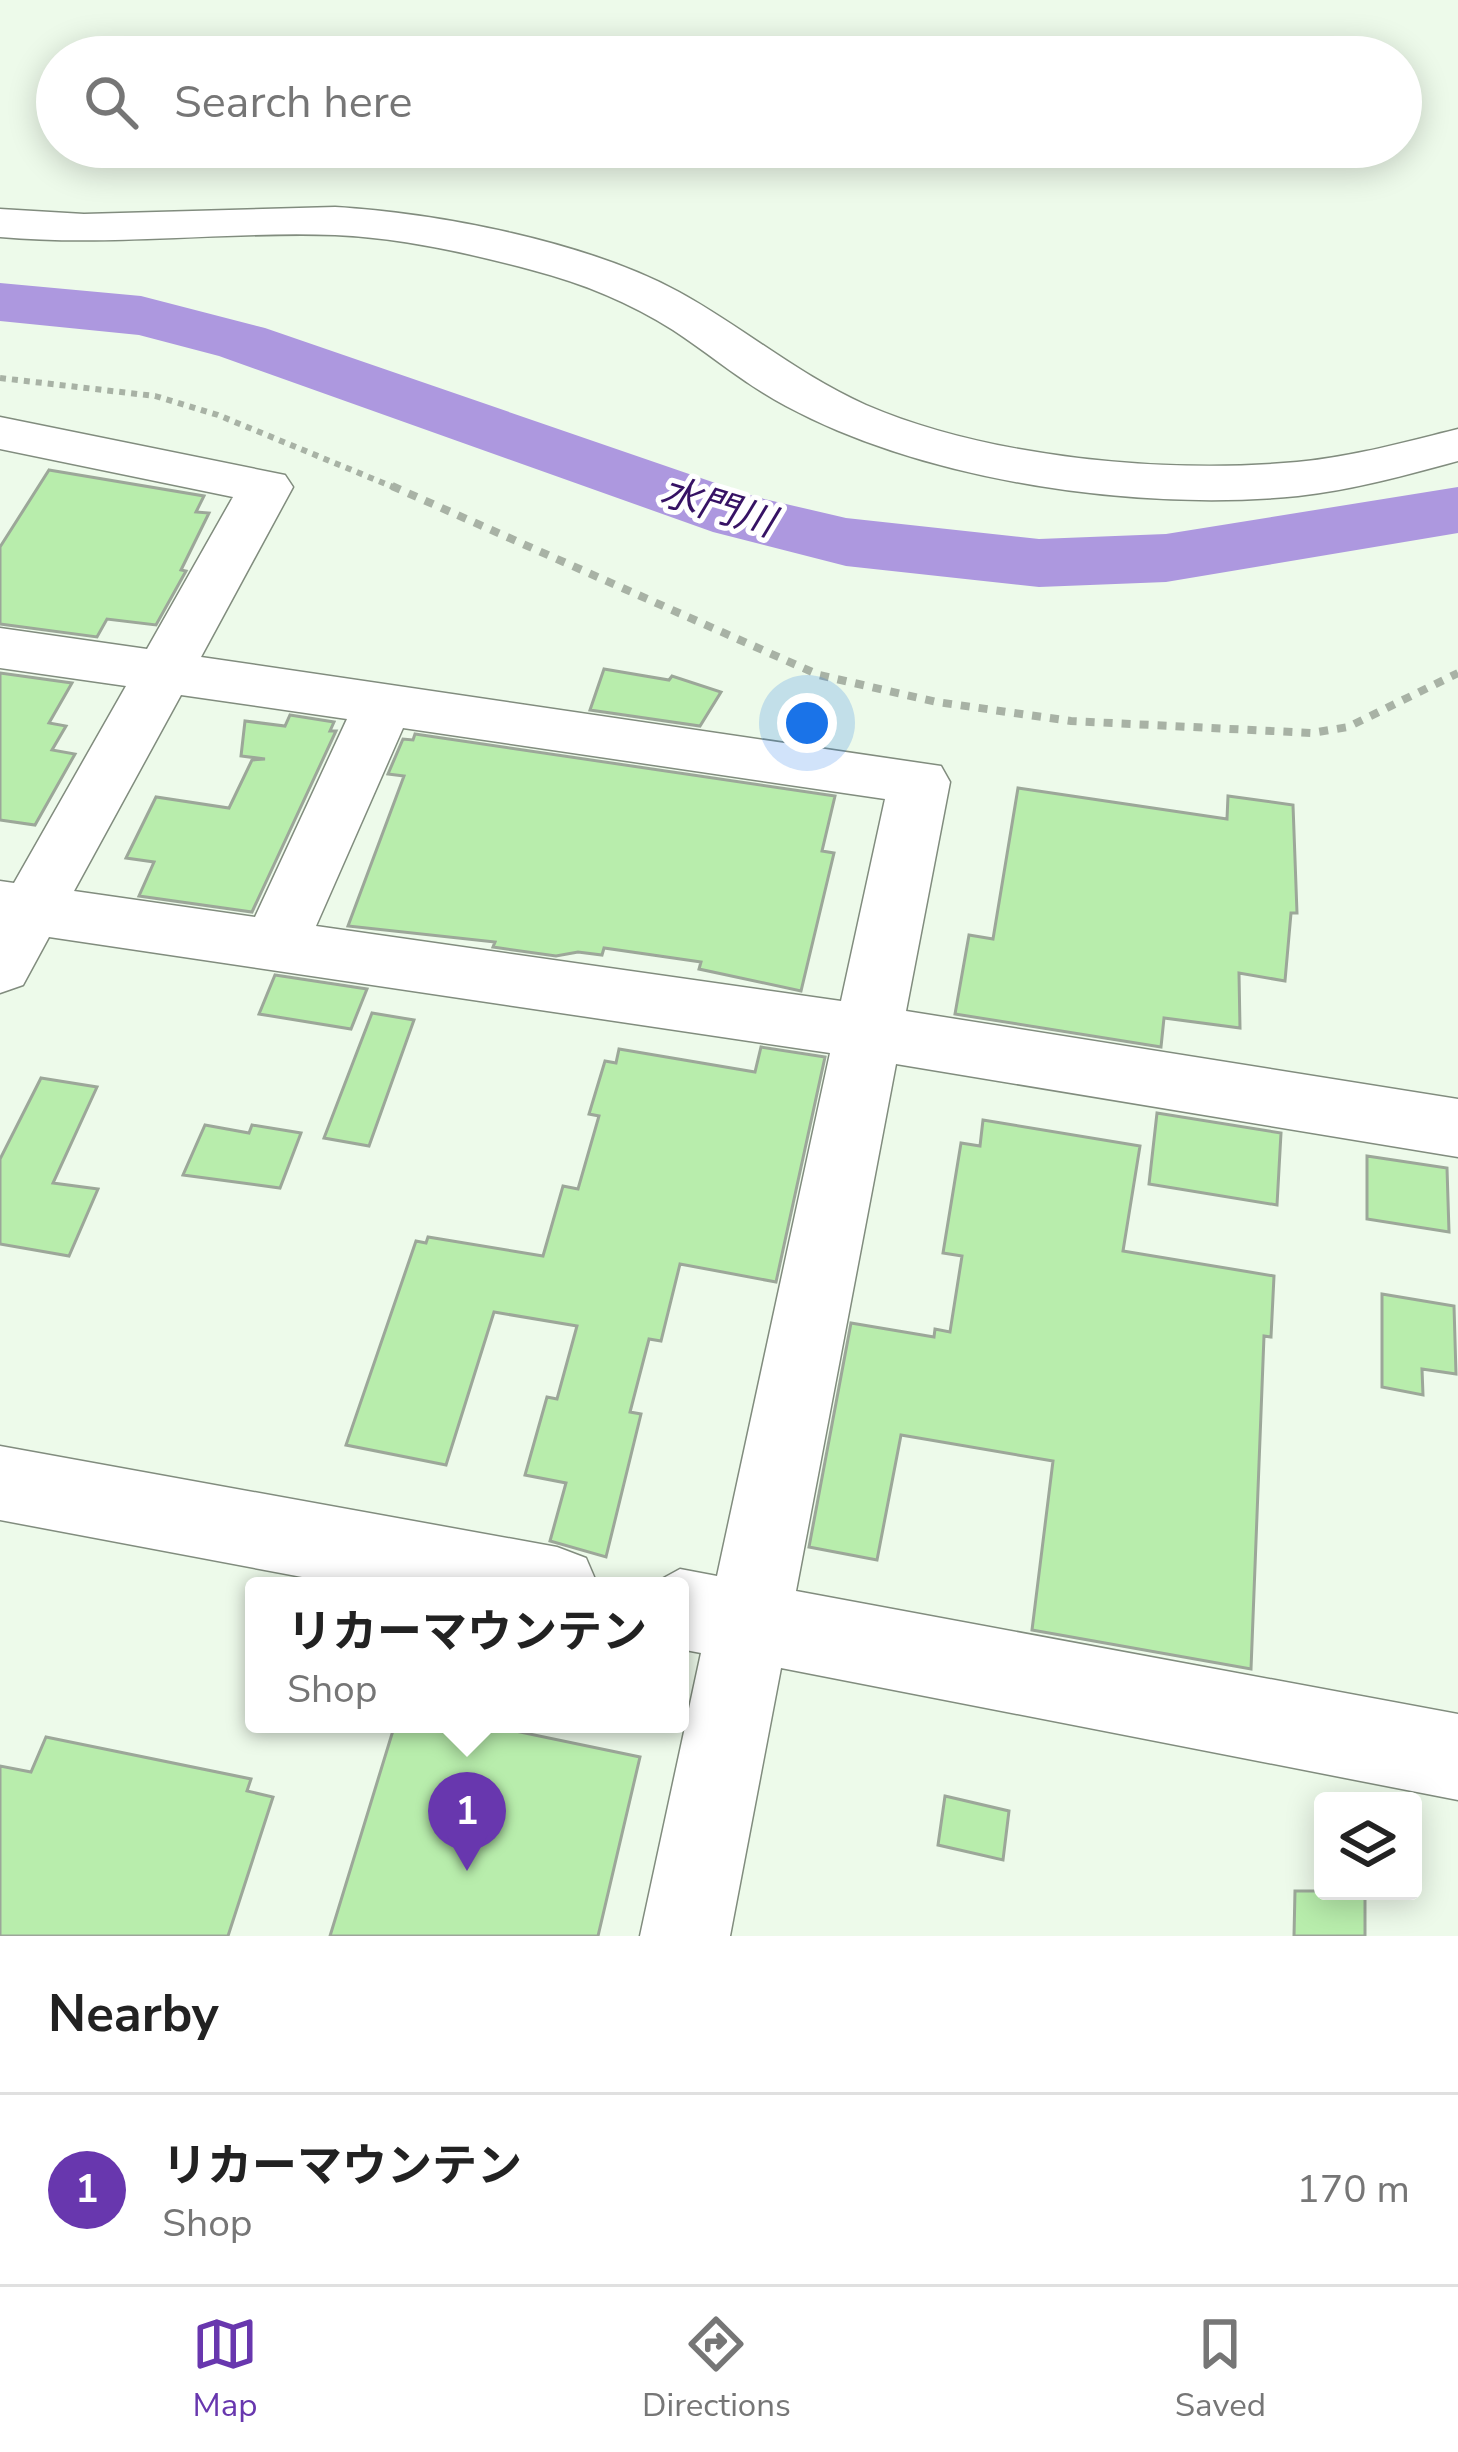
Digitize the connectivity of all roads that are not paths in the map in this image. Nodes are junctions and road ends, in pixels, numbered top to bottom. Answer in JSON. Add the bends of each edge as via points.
{"nodes":[{"id":1,"x":0,"y":223,"type":"edge"},
{"id":2,"x":17,"y":435,"type":"edge"},
{"id":3,"x":1458,"y":445,"type":"edge"},
{"id":4,"x":0,"y":488,"type":"edge"},
{"id":5,"x":0,"y":647,"type":"edge"},
{"id":6,"x":166,"y":672,"type":"junction"},
{"id":7,"x":384,"y":704,"type":"junction"},
{"id":8,"x":15,"y":907,"type":"edge"},
{"id":9,"x":274,"y":946,"type":"junction"},
{"id":10,"x":0,"y":968,"type":"edge"},
{"id":11,"x":867,"y":1033,"type":"junction"},
{"id":12,"x":1458,"y":1128,"type":"edge"},
{"id":13,"x":0,"y":1483,"type":"edge"},
{"id":14,"x":508,"y":1577,"type":"edge"},
{"id":15,"x":714,"y":1615,"type":"edge"},
{"id":16,"x":1458,"y":1757,"type":"edge"},
{"id":17,"x":685,"y":1936,"type":"edge"}],
"edges":[{"from":1,"to":3,"type":"street","via":[[333,221],[401,226],[529,254],[673,308],[806,397],[915,439],[1016,463],[1180,481],[1297,479]]},
{"from":2,"to":4,"type":"street"},
{"from":2,"to":6,"type":"street","via":[[266,487]]},
{"from":5,"to":6,"type":"street"},
{"from":6,"to":7,"type":"street"},
{"from":6,"to":8,"type":"street"},
{"from":7,"to":9,"type":"street"},
{"from":7,"to":11,"type":"street","via":[[919,782]]},
{"from":8,"to":9,"type":"street"},
{"from":8,"to":10,"type":"street"},
{"from":9,"to":11,"type":"street"},
{"from":11,"to":12,"type":"street"},
{"from":11,"to":15,"type":"street"},
{"from":13,"to":14,"type":"street"},
{"from":15,"to":16,"type":"street"},
{"from":15,"to":17,"type":"street"}]}
